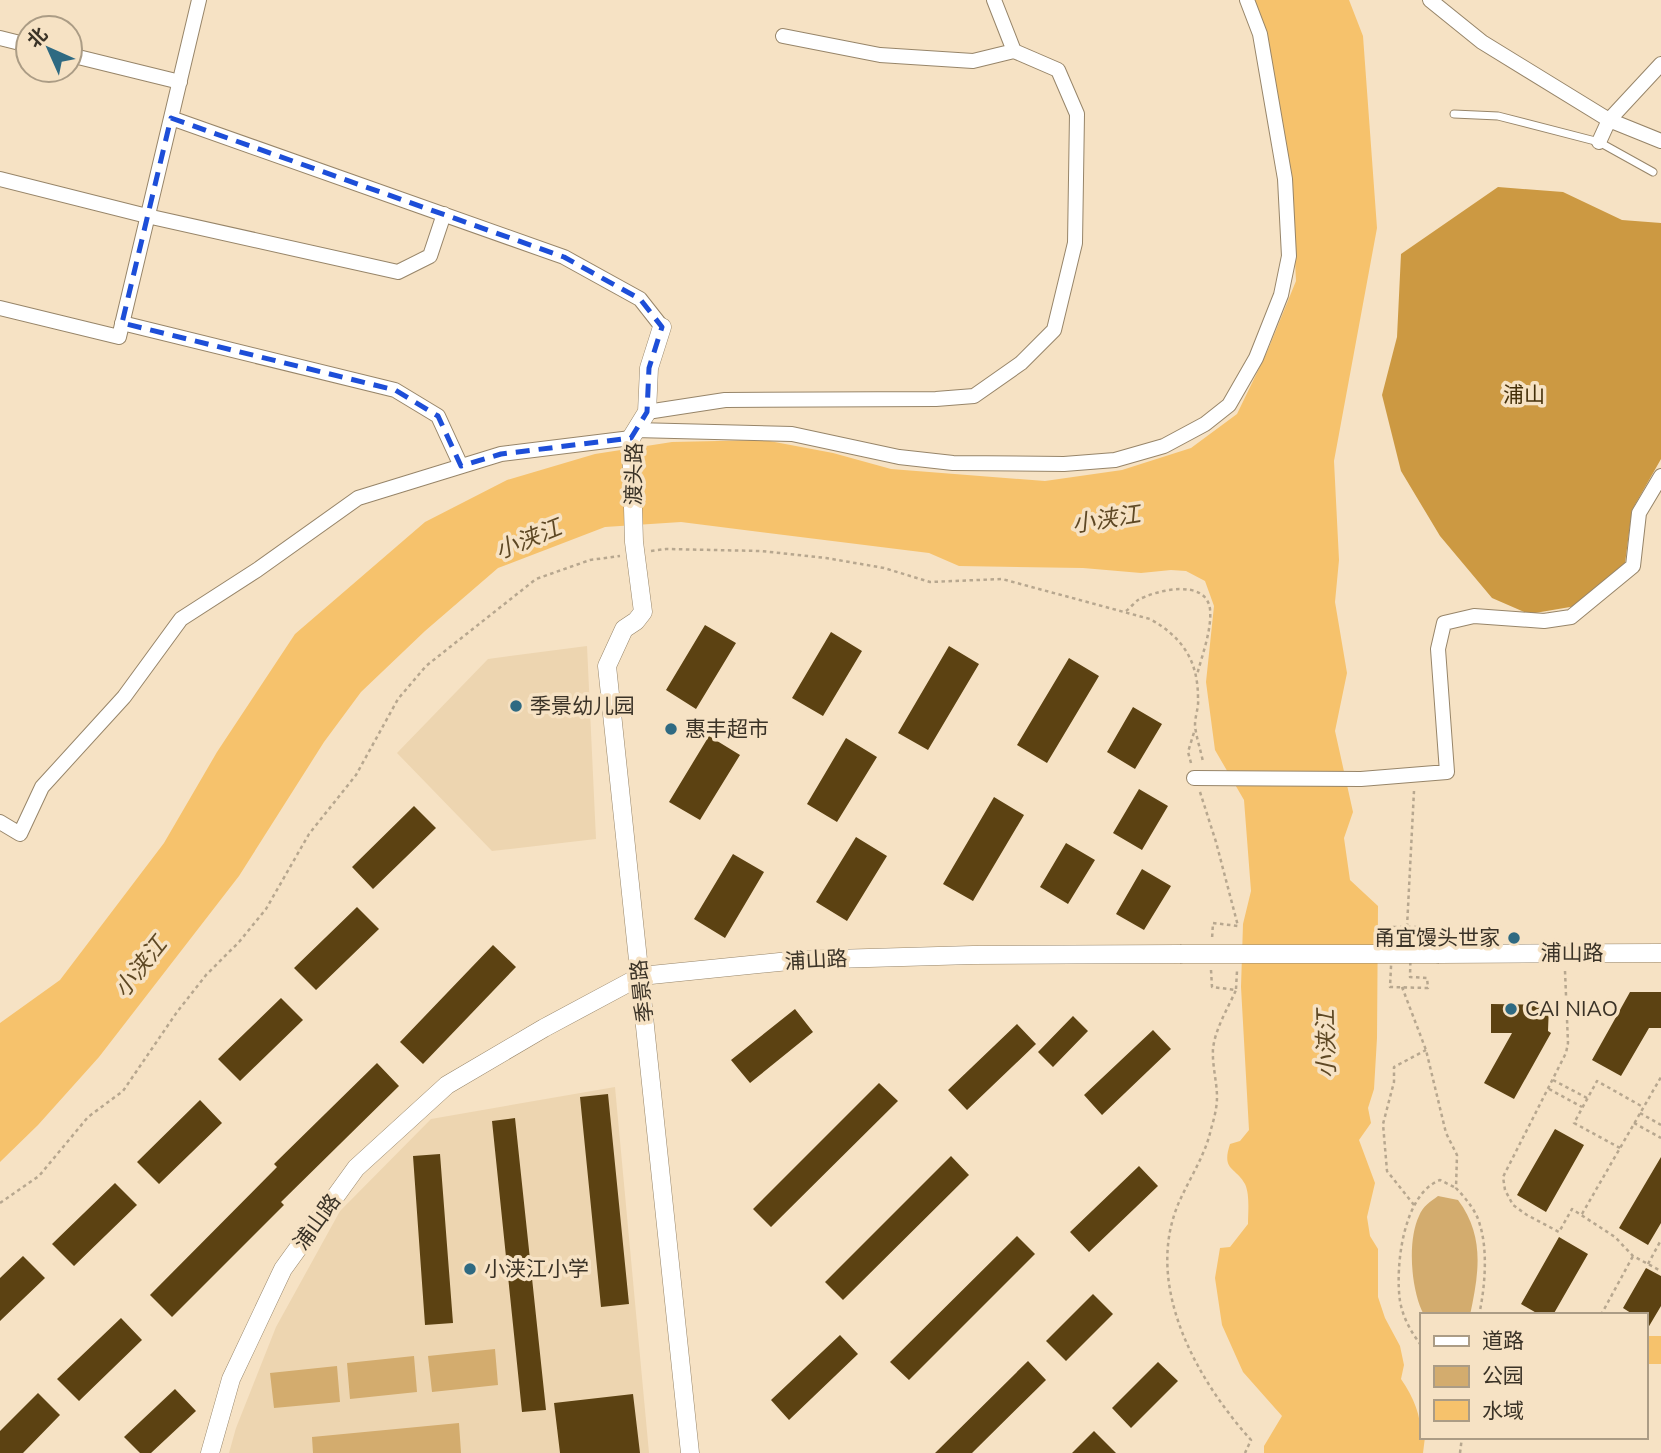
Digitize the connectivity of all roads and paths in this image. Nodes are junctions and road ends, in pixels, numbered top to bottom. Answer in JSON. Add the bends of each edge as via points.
{"nodes":[{"id":1,"x":199,"y":0,"type":"edge"},
{"id":2,"x":994,"y":0,"type":"edge"},
{"id":3,"x":1247,"y":0,"type":"edge"},
{"id":4,"x":1430,"y":0,"type":"edge"},
{"id":5,"x":783,"y":36,"type":"dead end"},
{"id":6,"x":1014,"y":51,"type":"junction"},
{"id":7,"x":84,"y":58,"type":"edge"},
{"id":8,"x":1661,"y":64,"type":"edge"},
{"id":9,"x":180,"y":82,"type":"junction"},
{"id":10,"x":1454,"y":114,"type":"dead end"},
{"id":11,"x":171,"y":118,"type":"junction"},
{"id":12,"x":1609,"y":120,"type":"junction"},
{"id":13,"x":1661,"y":141,"type":"edge"},
{"id":14,"x":1599,"y":142,"type":"junction"},
{"id":15,"x":1653,"y":172,"type":"dead end"},
{"id":16,"x":0,"y":180,"type":"edge"},
{"id":17,"x":444,"y":214,"type":"junction"},
{"id":18,"x":147,"y":216,"type":"junction"},
{"id":19,"x":0,"y":308,"type":"edge"},
{"id":20,"x":122,"y":323,"type":"junction"},
{"id":21,"x":662,"y":327,"type":"joint"},
{"id":22,"x":647,"y":412,"type":"junction"},
{"id":23,"x":633,"y":434,"type":"junction"},
{"id":24,"x":461,"y":466,"type":"junction"},
{"id":25,"x":1661,"y":476,"type":"edge"},
{"id":26,"x":635,"y":548,"type":"junction"},
{"id":27,"x":1126,"y":611,"type":"junction"},
{"id":28,"x":1197,"y":675,"type":"junction"},
{"id":29,"x":1195,"y":726,"type":"junction"},
{"id":30,"x":1414,"y":773,"type":"junction"},
{"id":31,"x":1207,"y":779,"type":"junction"},
{"id":32,"x":0,"y":822,"type":"edge"},
{"id":33,"x":1393,"y":927,"type":"dead end"},
{"id":34,"x":1407,"y":927,"type":"junction"},
{"id":35,"x":1564,"y":953,"type":"junction"},
{"id":36,"x":1661,"y":953,"type":"edge"},
{"id":37,"x":1211,"y":954,"type":"junction"},
{"id":38,"x":1410,"y":954,"type":"junction"},
{"id":39,"x":640,"y":976,"type":"junction"},
{"id":40,"x":1390,"y":987,"type":"dead end"},
{"id":41,"x":1402,"y":987,"type":"junction"},
{"id":42,"x":1426,"y":1050,"type":"junction"},
{"id":43,"x":1661,"y":1077,"type":"edge"},
{"id":44,"x":1553,"y":1080,"type":"junction"},
{"id":45,"x":1548,"y":1088,"type":"junction"},
{"id":46,"x":1587,"y":1098,"type":"junction"},
{"id":47,"x":1582,"y":1107,"type":"junction"},
{"id":48,"x":1644,"y":1107,"type":"junction"},
{"id":49,"x":1640,"y":1113,"type":"junction"},
{"id":50,"x":1634,"y":1123,"type":"junction"},
{"id":51,"x":1661,"y":1125,"type":"edge"},
{"id":52,"x":1661,"y":1138,"type":"edge"},
{"id":53,"x":1620,"y":1149,"type":"junction"},
{"id":54,"x":1456,"y":1188,"type":"junction"},
{"id":55,"x":0,"y":1203,"type":"edge"},
{"id":56,"x":1415,"y":1206,"type":"junction"},
{"id":57,"x":1582,"y":1214,"type":"junction"},
{"id":58,"x":1661,"y":1240,"type":"edge"},
{"id":59,"x":1633,"y":1256,"type":"junction"},
{"id":60,"x":1648,"y":1264,"type":"junction"},
{"id":61,"x":1661,"y":1271,"type":"edge"},
{"id":62,"x":1479,"y":1313,"type":"edge"},
{"id":63,"x":1602,"y":1313,"type":"edge"},
{"id":64,"x":1420,"y":1343,"type":"edge"},
{"id":65,"x":210,"y":1453,"type":"edge"},
{"id":66,"x":690,"y":1453,"type":"edge"},
{"id":67,"x":1245,"y":1453,"type":"edge"}],
"edges":[{"from":1,"to":9,"type":"street"},
{"from":2,"to":6,"type":"street"},
{"from":3,"to":23,"type":"street","via":[[1260,34],[1283,167],[1289,256],[1281,295],[1256,358],[1229,405],[1205,424],[1164,446],[1115,460],[1064,464],[953,463],[899,457],[792,434]]},
{"from":4,"to":12,"type":"street","via":[[1482,42]]},
{"from":5,"to":6,"type":"street","via":[[880,55],[973,61]]},
{"from":6,"to":22,"type":"street","via":[[1058,70],[1077,114],[1075,243],[1054,330],[1021,362],[974,396],[725,400]]},
{"from":7,"to":9,"type":"street"},
{"from":8,"to":12,"type":"street"},
{"from":9,"to":11,"type":"street"},
{"from":10,"to":14,"type":"lane","via":[[1498,116]]},
{"from":11,"to":17,"type":"street"},
{"from":11,"to":18,"type":"street"},
{"from":12,"to":13,"type":"street"},
{"from":12,"to":14,"type":"street"},
{"from":14,"to":15,"type":"lane"},
{"from":16,"to":18,"type":"street"},
{"from":17,"to":18,"type":"street","via":[[430,256],[398,272]]},
{"from":17,"to":21,"type":"street","via":[[564,257],[640,299]]},
{"from":18,"to":20,"type":"street"},
{"from":19,"to":20,"type":"street","via":[[119,337]]},
{"from":20,"to":24,"type":"street","via":[[395,390],[438,416]]},
{"from":21,"to":22,"type":"street","name":"渡头路","via":[[649,368]]},
{"from":22,"to":23,"type":"street","name":"渡头路"},
{"from":23,"to":24,"type":"street","via":[[501,454]]},
{"from":23,"to":26,"type":"street","name":"渡头路"},
{"from":24,"to":32,"type":"street","via":[[358,498],[181,619],[124,697],[42,787],[20,834]]},
{"from":25,"to":30,"type":"street","via":[[1639,513],[1633,566],[1571,617],[1544,621],[1474,616],[1444,624],[1438,649],[1447,772]]},
{"from":26,"to":27,"type":"path","via":[[761,551],[826,558],[930,582],[1002,579]]},
{"from":26,"to":39,"type":"street","name":"季景路","via":[[643,612],[624,629],[607,666]]},
{"from":26,"to":55,"type":"path","via":[[536,579],[426,666],[398,699],[356,775],[309,834],[266,909],[206,975],[123,1091],[88,1117],[38,1176]]},
{"from":27,"to":28,"type":"path","via":[[1169,630],[1189,654]]},
{"from":27,"to":28,"type":"path","via":[[1137,601],[1166,591],[1187,589],[1201,594],[1210,606]]},
{"from":28,"to":29,"type":"path"},
{"from":29,"to":31,"type":"path"},
{"from":29,"to":31,"type":"path","via":[[1188,752]]},
{"from":30,"to":31,"type":"street","via":[[1361,779]]},
{"from":30,"to":34,"type":"path"},
{"from":31,"to":37,"type":"path","via":[[1216,842],[1238,926],[1213,923]]},
{"from":33,"to":34,"type":"path"},
{"from":34,"to":38,"type":"path","via":[[1430,928],[1430,937],[1411,937]]},
{"from":35,"to":36,"type":"street","name":"浦山路"},
{"from":35,"to":38,"type":"street","name":"浦山路","bridge":true},
{"from":35,"to":44,"type":"path","via":[[1568,1043]]},
{"from":37,"to":38,"type":"street","name":"浦山路","bridge":true},
{"from":37,"to":39,"type":"street","name":"浦山路","bridge":true,"via":[[799,960]]},
{"from":37,"to":67,"type":"path","via":[[1212,987],[1236,990],[1213,1049],[1217,1099],[1208,1143],[1176,1209],[1168,1258],[1181,1327],[1213,1390],[1251,1440]]},
{"from":38,"to":41,"type":"path","via":[[1410,977],[1427,978],[1428,988]]},
{"from":39,"to":65,"type":"street","name":"浦山路","via":[[447,1085],[356,1168],[283,1269],[231,1379]]},
{"from":39,"to":66,"type":"street","name":"季景路"},
{"from":40,"to":41,"type":"path"},
{"from":41,"to":42,"type":"path"},
{"from":42,"to":54,"type":"path","via":[[1446,1133],[1457,1154]]},
{"from":42,"to":56,"type":"path","via":[[1394,1067],[1383,1124],[1387,1171]]},
{"from":43,"to":48,"type":"path"},
{"from":44,"to":45,"type":"path"},
{"from":44,"to":46,"type":"path"},
{"from":45,"to":47,"type":"path"},
{"from":45,"to":57,"type":"path","via":[[1503,1177],[1505,1190],[1513,1205],[1559,1232],[1572,1209]]},
{"from":46,"to":47,"type":"path"},
{"from":46,"to":48,"type":"path","via":[[1597,1081]]},
{"from":47,"to":53,"type":"path","via":[[1574,1123]]},
{"from":48,"to":49,"type":"path"},
{"from":49,"to":50,"type":"path"},
{"from":49,"to":51,"type":"path"},
{"from":50,"to":52,"type":"path"},
{"from":50,"to":53,"type":"path"},
{"from":53,"to":57,"type":"path"},
{"from":54,"to":56,"type":"path","via":[[1440,1180],[1432,1183]]},
{"from":54,"to":62,"type":"path","via":[[1476,1214],[1483,1238]]},
{"from":56,"to":64,"type":"path","via":[[1403,1235],[1399,1277],[1406,1322]]},
{"from":57,"to":59,"type":"path"},
{"from":58,"to":60,"type":"path"},
{"from":59,"to":60,"type":"path"},
{"from":59,"to":63,"type":"path"},
{"from":60,"to":61,"type":"path"}]}
